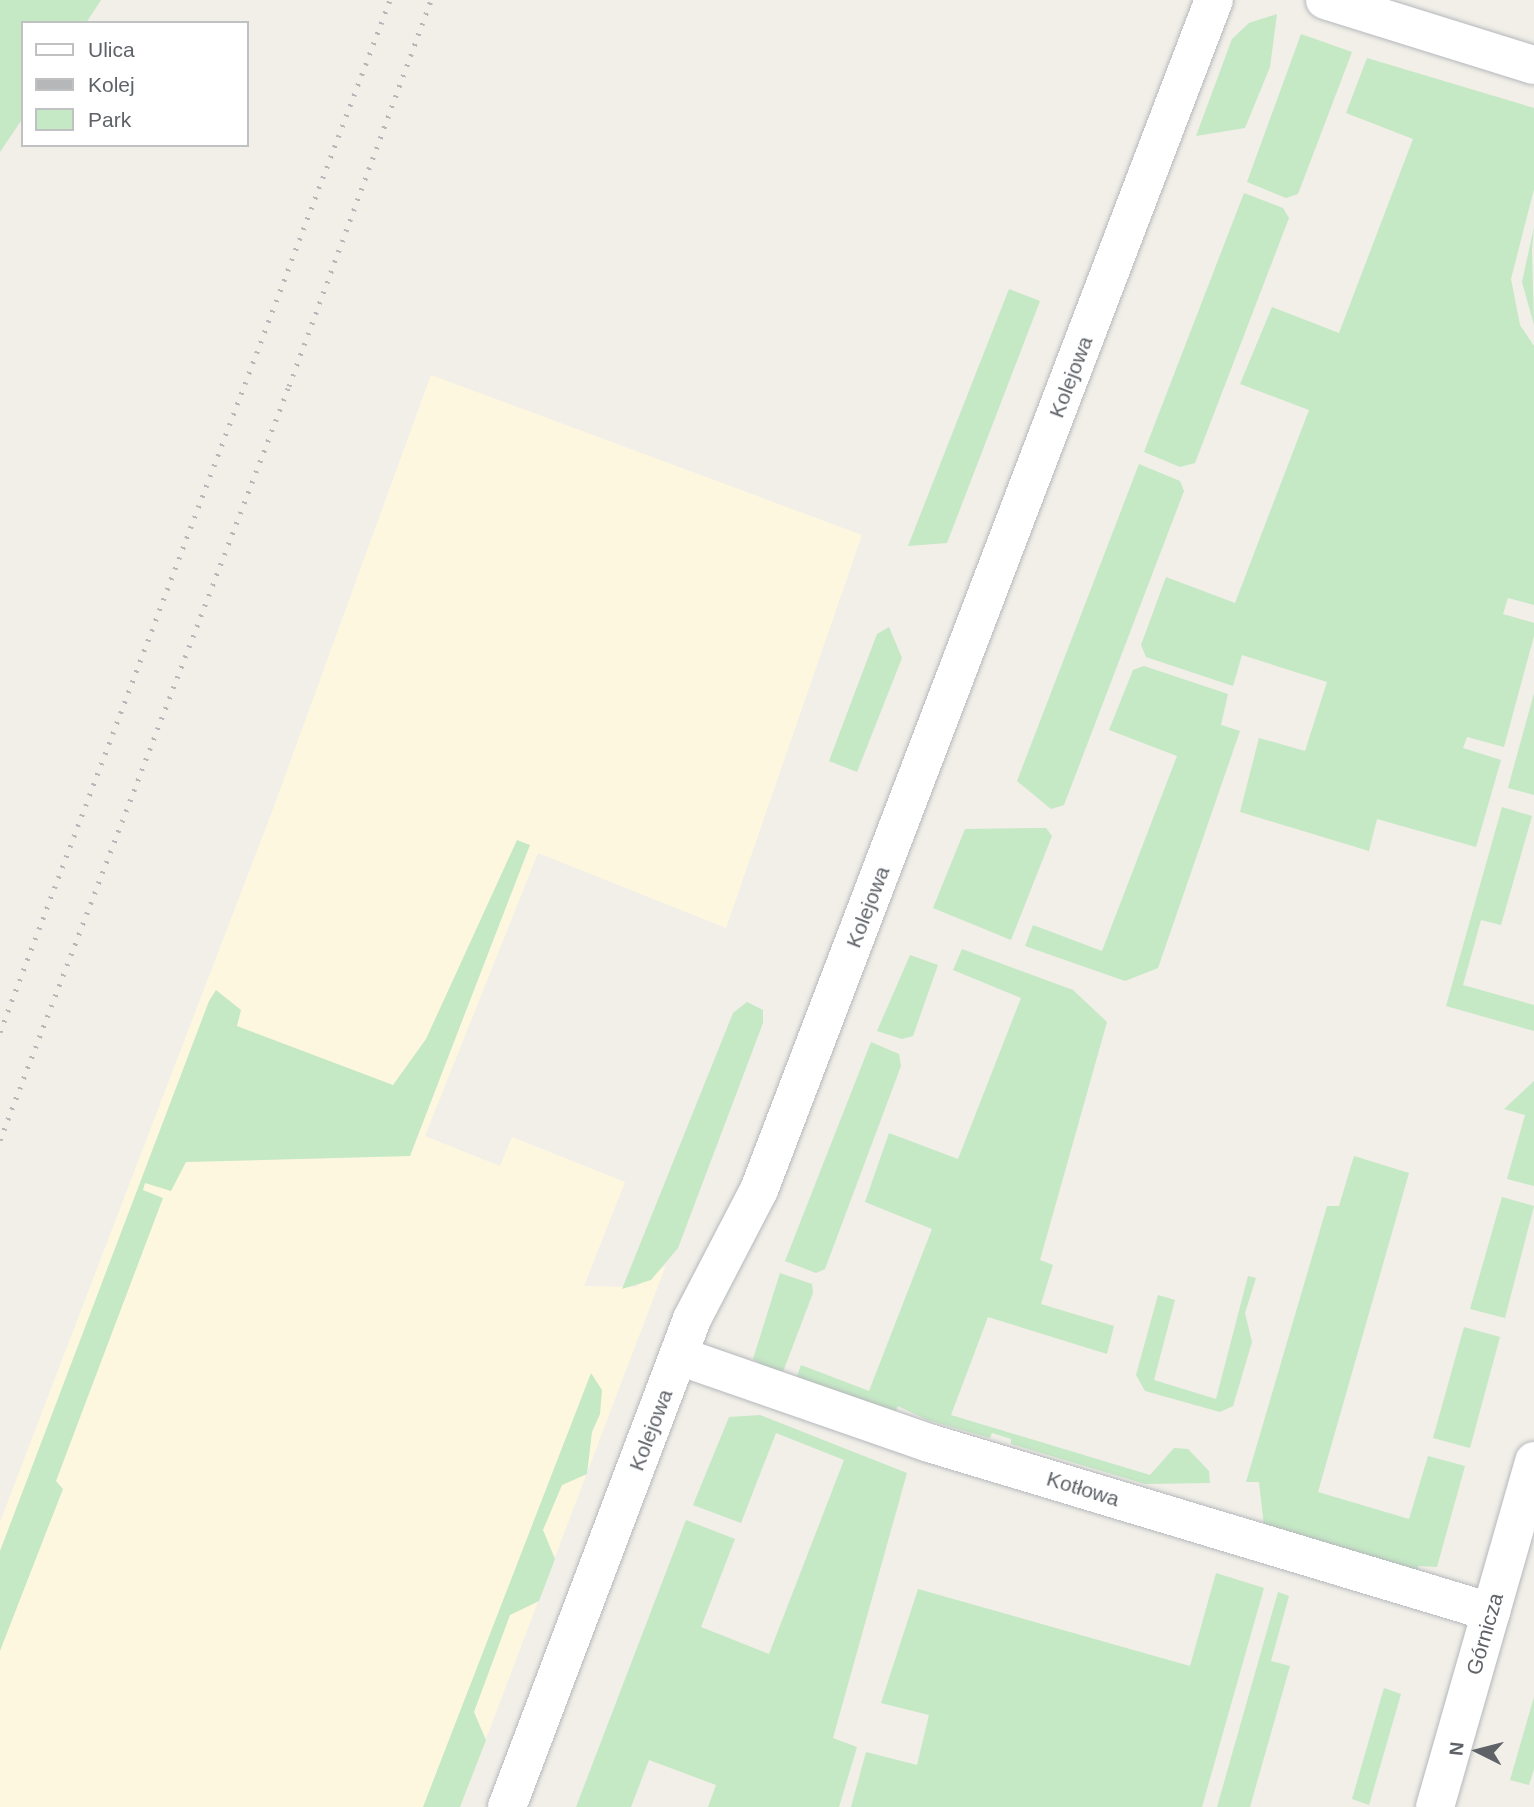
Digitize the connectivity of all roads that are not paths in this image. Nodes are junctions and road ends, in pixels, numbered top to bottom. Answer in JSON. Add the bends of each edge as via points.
{"nodes":[{"id":1,"x":1214,"y":0,"type":"edge"},
{"id":2,"x":1325,"y":0,"type":"edge"},
{"id":3,"x":1534,"y":65,"type":"edge"},
{"id":4,"x":679,"y":1356,"type":"junction"},
{"id":5,"x":1534,"y":1461,"type":"edge"},
{"id":6,"x":1491,"y":1612,"type":"junction"},
{"id":7,"x":507,"y":1807,"type":"edge"},
{"id":8,"x":1435,"y":1807,"type":"edge"}],
"edges":[{"from":1,"to":4,"type":"street","name":"Kolejowa","via":[[759,1190],[692,1319]]},
{"from":2,"to":3,"type":"street"},
{"from":4,"to":6,"type":"street","name":"Kotłowa","via":[[929,1443]]},
{"from":4,"to":7,"type":"street","name":"Kolejowa"},
{"from":5,"to":6,"type":"street","name":"Górnicza"},
{"from":6,"to":8,"type":"street","name":"Górnicza"}]}
